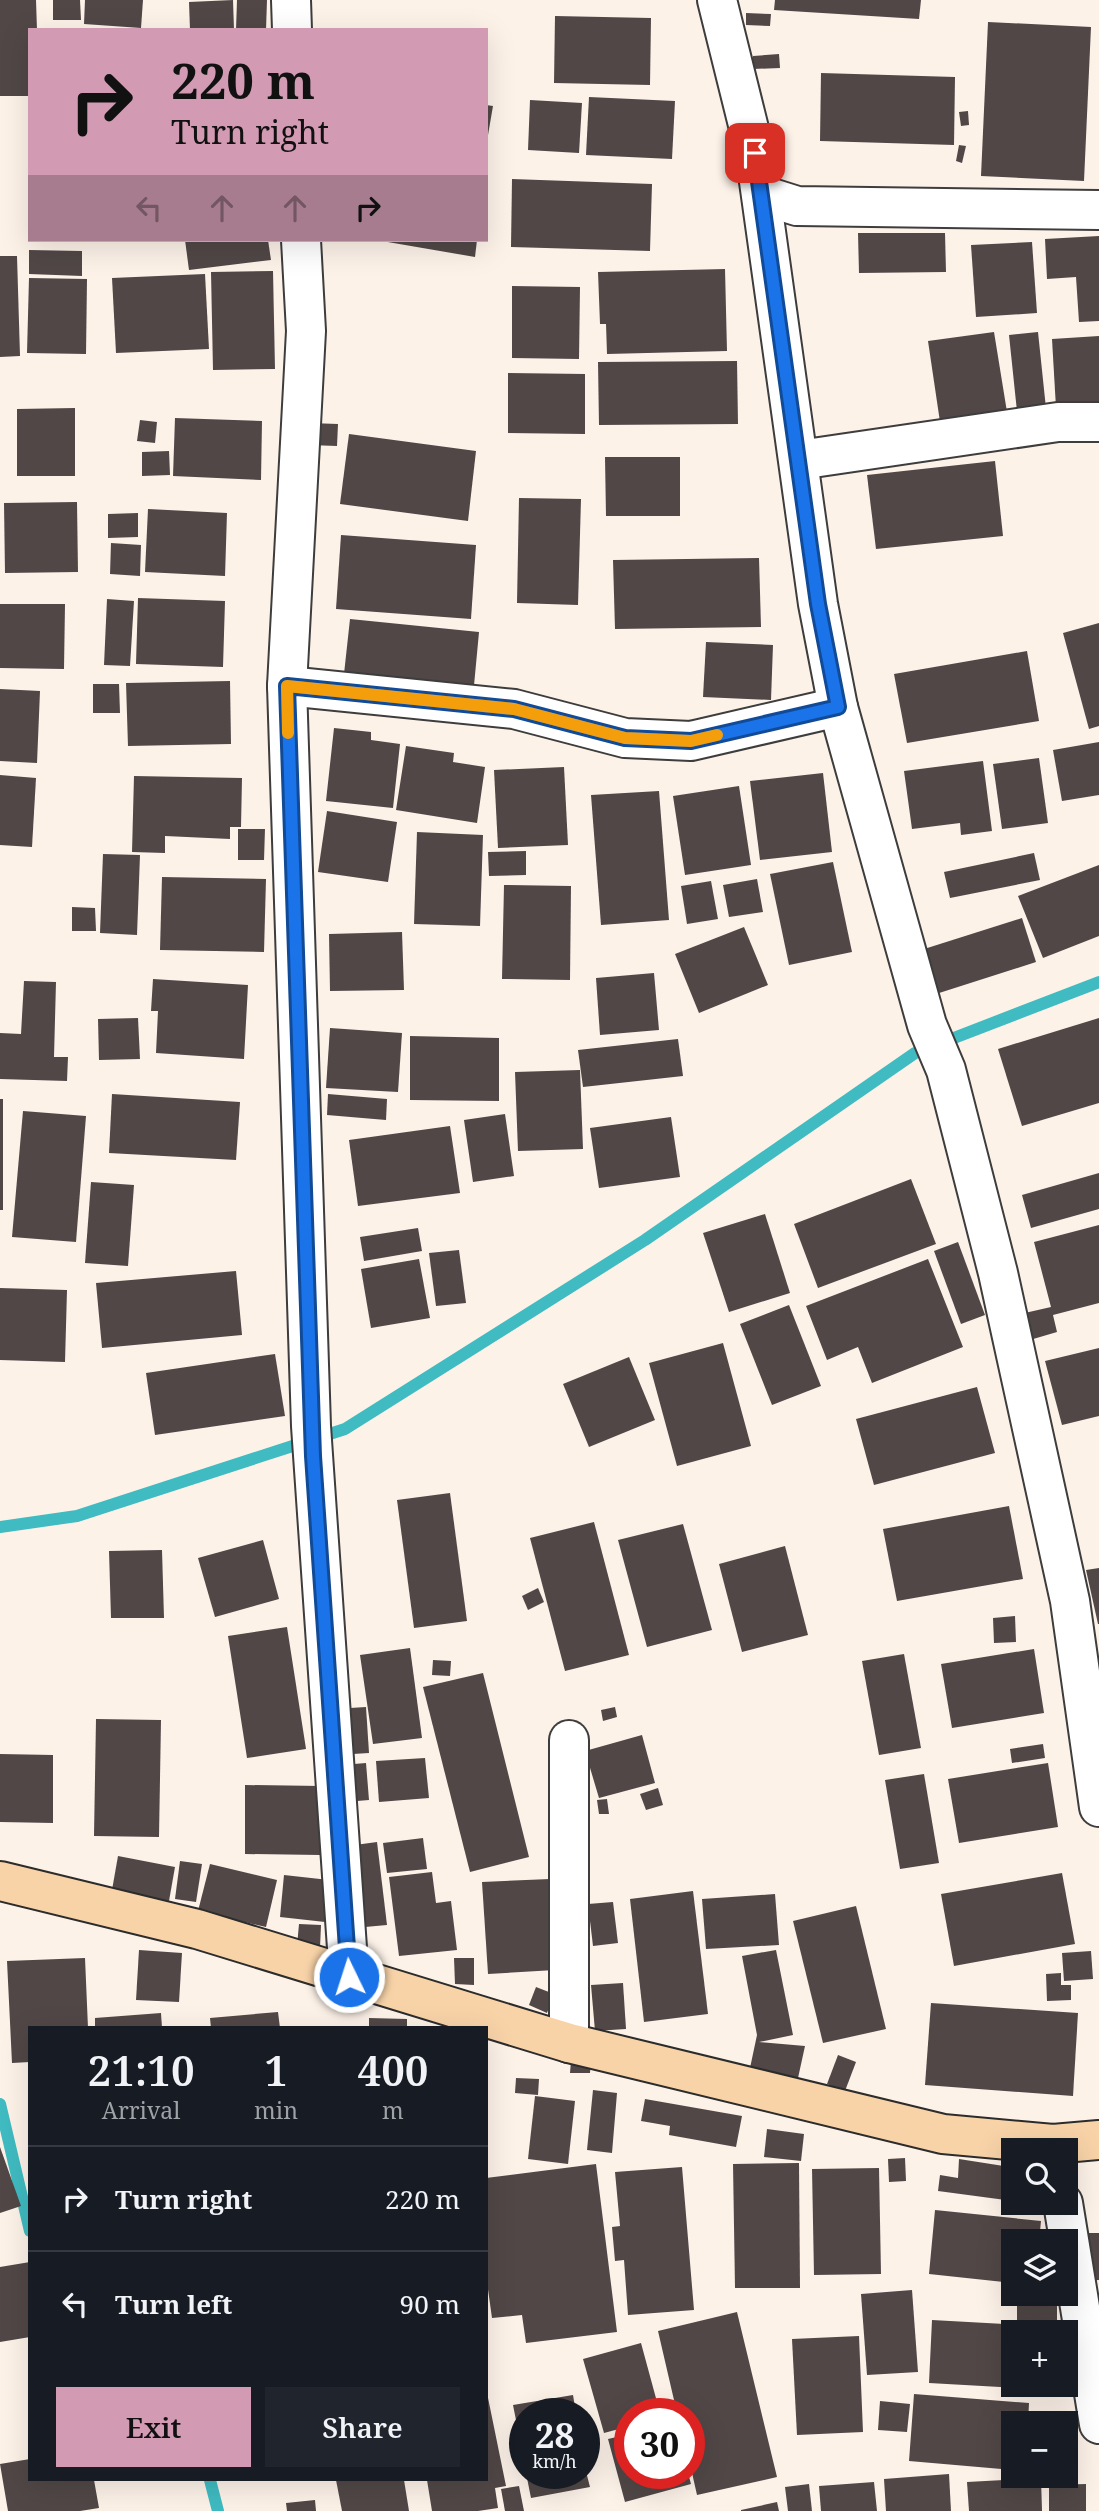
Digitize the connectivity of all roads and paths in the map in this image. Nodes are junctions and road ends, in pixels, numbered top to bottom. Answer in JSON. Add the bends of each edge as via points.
{"nodes":[{"id":1,"x":291,"y":0,"type":"edge"},
{"id":2,"x":717,"y":0,"type":"edge"},
{"id":3,"x":292,"y":28,"type":"edge"},
{"id":4,"x":762,"y":195,"type":"junction"},
{"id":5,"x":1099,"y":209,"type":"edge"},
{"id":6,"x":301,"y":242,"type":"edge"},
{"id":7,"x":1099,"y":422,"type":"edge"},
{"id":8,"x":799,"y":460,"type":"junction"},
{"id":9,"x":287,"y":686,"type":"junction"},
{"id":10,"x":838,"y":707,"type":"junction"},
{"id":11,"x":569,"y":1740,"type":"dead end"},
{"id":12,"x":1099,"y":1807,"type":"edge"},
{"id":13,"x":0,"y":1881,"type":"edge"},
{"id":14,"x":349,"y":1977,"type":"junction"},
{"id":15,"x":569,"y":2043,"type":"junction"},
{"id":16,"x":1099,"y":2140,"type":"edge"},
{"id":17,"x":1001,"y":2141,"type":"edge"},
{"id":18,"x":1078,"y":2143,"type":"edge"},
{"id":19,"x":1065,"y":2215,"type":"edge"},
{"id":20,"x":1099,"y":2424,"type":"edge"}],
"edges":[{"from":1,"to":3,"type":"street"},
{"from":2,"to":4,"type":"street"},
{"from":4,"to":5,"type":"street","via":[[797,206]]},
{"from":4,"to":8,"type":"street"},
{"from":6,"to":9,"type":"street","via":[[306,331]]},
{"from":7,"to":8,"type":"street","via":[[1058,422]]},
{"from":8,"to":10,"type":"street","via":[[818,604]]},
{"from":9,"to":10,"type":"street","via":[[514,709],[625,738],[691,741]]},
{"from":9,"to":14,"type":"street","via":[[312,1441]]},
{"from":10,"to":12,"type":"street","via":[[927,1025],[946,1070],[998,1273],[1070,1601]]},
{"from":11,"to":15,"type":"street"},
{"from":13,"to":14,"type":"street","via":[[197,1930]]},
{"from":14,"to":15,"type":"street"},
{"from":15,"to":17,"type":"street","via":[[943,2134]]},
{"from":16,"to":18,"type":"street"},
{"from":19,"to":20,"type":"street"}]}
